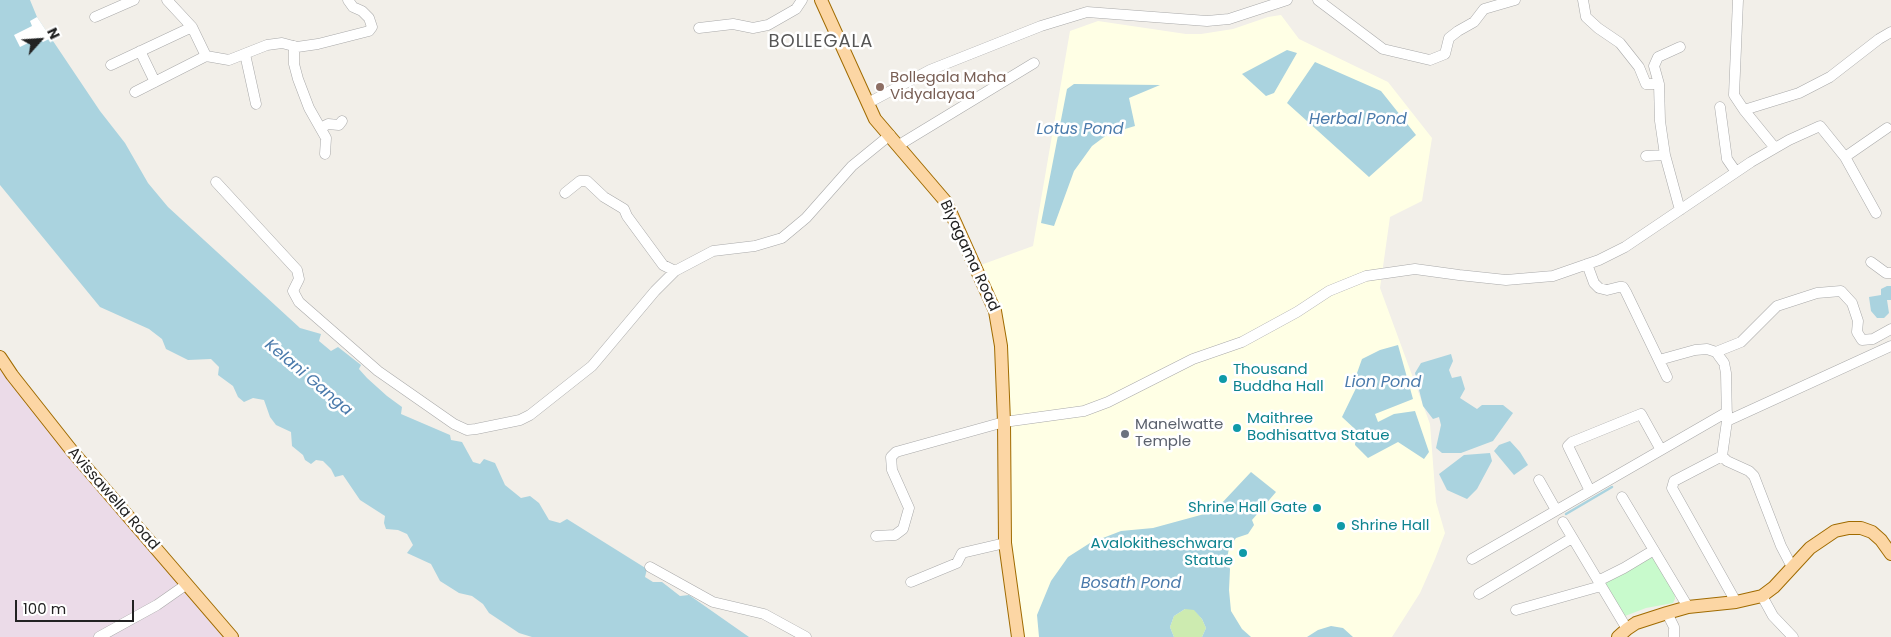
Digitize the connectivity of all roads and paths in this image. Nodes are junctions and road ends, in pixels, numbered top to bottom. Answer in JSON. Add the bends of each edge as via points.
{"nodes":[{"id":1,"x":134,"y":0,"type":"edge"},
{"id":2,"x":167,"y":0,"type":"edge"},
{"id":3,"x":348,"y":0,"type":"edge"},
{"id":4,"x":802,"y":0,"type":"edge"},
{"id":5,"x":821,"y":0,"type":"edge"},
{"id":6,"x":1287,"y":0,"type":"edge"},
{"id":7,"x":1318,"y":0,"type":"edge"},
{"id":8,"x":1515,"y":0,"type":"edge"},
{"id":9,"x":1583,"y":0,"type":"edge"},
{"id":10,"x":1738,"y":0,"type":"edge"},
{"id":11,"x":94,"y":17,"type":"dead end"},
{"id":12,"x":192,"y":27,"type":"junction"},
{"id":13,"x":699,"y":28,"type":"dead end"},
{"id":14,"x":1891,"y":32,"type":"edge"},
{"id":15,"x":294,"y":46,"type":"junction"},
{"id":16,"x":1680,"y":47,"type":"dead end"},
{"id":17,"x":140,"y":51,"type":"junction"},
{"id":18,"x":245,"y":54,"type":"junction"},
{"id":19,"x":206,"y":56,"type":"junction"},
{"id":20,"x":1034,"y":63,"type":"dead end"},
{"id":21,"x":111,"y":65,"type":"dead end"},
{"id":22,"x":155,"y":82,"type":"junction"},
{"id":23,"x":1659,"y":84,"type":"junction"},
{"id":24,"x":135,"y":92,"type":"dead end"},
{"id":25,"x":868,"y":103,"type":"junction"},
{"id":26,"x":256,"y":104,"type":"dead end"},
{"id":27,"x":1720,"y":107,"type":"dead end"},
{"id":28,"x":1744,"y":110,"type":"junction"},
{"id":29,"x":342,"y":121,"type":"dead end"},
{"id":30,"x":321,"y":128,"type":"junction"},
{"id":31,"x":1887,"y":128,"type":"dead end"},
{"id":32,"x":890,"y":135,"type":"junction"},
{"id":33,"x":899,"y":145,"type":"junction"},
{"id":34,"x":1775,"y":148,"type":"junction"},
{"id":35,"x":325,"y":154,"type":"dead end"},
{"id":36,"x":1666,"y":155,"type":"junction"},
{"id":37,"x":1646,"y":156,"type":"dead end"},
{"id":38,"x":1845,"y":157,"type":"junction"},
{"id":39,"x":1736,"y":172,"type":"junction"},
{"id":40,"x":216,"y":182,"type":"dead end"},
{"id":41,"x":565,"y":193,"type":"dead end"},
{"id":42,"x":1680,"y":210,"type":"junction"},
{"id":43,"x":1876,"y":213,"type":"dead end"},
{"id":44,"x":1871,"y":262,"type":"dead end"},
{"id":45,"x":1587,"y":264,"type":"junction"},
{"id":46,"x":675,"y":271,"type":"junction"},
{"id":47,"x":1891,"y":274,"type":"edge"},
{"id":48,"x":1891,"y":329,"type":"edge"},
{"id":49,"x":1891,"y":346,"type":"edge"},
{"id":50,"x":1716,"y":352,"type":"junction"},
{"id":51,"x":0,"y":356,"type":"edge"},
{"id":52,"x":1659,"y":360,"type":"junction"},
{"id":53,"x":1667,"y":377,"type":"dead end"},
{"id":54,"x":1727,"y":417,"type":"junction"},
{"id":55,"x":1004,"y":422,"type":"junction"},
{"id":56,"x":1661,"y":450,"type":"junction"},
{"id":57,"x":1722,"y":456,"type":"junction"},
{"id":58,"x":1539,"y":480,"type":"dead end"},
{"id":59,"x":1590,"y":491,"type":"junction"},
{"id":60,"x":1622,"y":497,"type":"dead end"},
{"id":61,"x":1556,"y":510,"type":"junction"},
{"id":62,"x":1563,"y":522,"type":"dead end"},
{"id":63,"x":876,"y":536,"type":"dead end"},
{"id":64,"x":1572,"y":538,"type":"junction"},
{"id":65,"x":1005,"y":543,"type":"junction"},
{"id":66,"x":1654,"y":550,"type":"junction"},
{"id":67,"x":1891,"y":554,"type":"edge"},
{"id":68,"x":1472,"y":560,"type":"dead end"},
{"id":69,"x":650,"y":567,"type":"dead end"},
{"id":70,"x":1792,"y":567,"type":"junction"},
{"id":71,"x":911,"y":582,"type":"dead end"},
{"id":72,"x":187,"y":584,"type":"junction"},
{"id":73,"x":1600,"y":584,"type":"junction"},
{"id":74,"x":1479,"y":594,"type":"dead end"},
{"id":75,"x":1762,"y":596,"type":"junction"},
{"id":76,"x":1736,"y":602,"type":"junction"},
{"id":77,"x":1688,"y":607,"type":"junction"},
{"id":78,"x":1516,"y":610,"type":"dead end"},
{"id":79,"x":1667,"y":612,"type":"junction"},
{"id":80,"x":1622,"y":633,"type":"edge"},
{"id":81,"x":99,"y":637,"type":"edge"},
{"id":82,"x":232,"y":637,"type":"edge"},
{"id":83,"x":806,"y":637,"type":"edge"},
{"id":84,"x":1018,"y":637,"type":"edge"},
{"id":85,"x":1674,"y":637,"type":"edge"},
{"id":86,"x":1792,"y":637,"type":"edge"}],
"edges":[{"from":1,"to":11,"type":"street"},
{"from":2,"to":12,"type":"street"},
{"from":3,"to":15,"type":"street","via":[[369,18],[372,27],[369,30],[318,44]]},
{"from":4,"to":13,"type":"street","via":[[796,9],[768,25],[753,28],[733,24]]},
{"from":5,"to":25,"type":"main road","name":"Biyagama Road"},
{"from":6,"to":25,"type":"street","via":[[1229,19],[1207,21],[1087,12],[1041,26],[930,70]]},
{"from":7,"to":8,"type":"street","via":[[1383,49],[1430,60],[1445,54],[1449,38],[1474,22],[1484,9]]},
{"from":9,"to":23,"type":"street","via":[[1586,17],[1620,43],[1639,67],[1646,84]]},
{"from":10,"to":28,"type":"street","via":[[1734,95]]},
{"from":12,"to":17,"type":"street"},
{"from":12,"to":19,"type":"street"},
{"from":14,"to":28,"type":"street","via":[[1830,77],[1799,93]]},
{"from":15,"to":18,"type":"street","via":[[282,43],[267,45]]},
{"from":15,"to":30,"type":"street","via":[[298,79]]},
{"from":16,"to":23,"type":"street","via":[[1658,56],[1654,66]]},
{"from":17,"to":21,"type":"street"},
{"from":17,"to":22,"type":"street"},
{"from":18,"to":19,"type":"street","via":[[229,60]]},
{"from":18,"to":26,"type":"street"},
{"from":19,"to":22,"type":"street"},
{"from":20,"to":33,"type":"street"},
{"from":22,"to":24,"type":"street"},
{"from":23,"to":36,"type":"street","via":[[1660,121]]},
{"from":25,"to":32,"type":"main road","name":"Biyagama Road","via":[[875,119]]},
{"from":27,"to":39,"type":"street","via":[[1727,159]]},
{"from":28,"to":34,"type":"street"},
{"from":29,"to":30,"type":"street","via":[[339,125],[328,124]]},
{"from":30,"to":35,"type":"street","via":[[330,138]]},
{"from":31,"to":38,"type":"street"},
{"from":32,"to":33,"type":"main road","name":"Biyagama Road"},
{"from":32,"to":46,"type":"street","via":[[852,166],[806,218],[782,238],[756,246],[713,252]]},
{"from":33,"to":55,"type":"main road","name":"Biyagama Road","via":[[946,202],[991,300],[999,326]]},
{"from":34,"to":38,"type":"street","via":[[1820,126]]},
{"from":34,"to":39,"type":"street"},
{"from":36,"to":37,"type":"street"},
{"from":36,"to":42,"type":"street"},
{"from":38,"to":43,"type":"street"},
{"from":39,"to":42,"type":"street"},
{"from":40,"to":46,"type":"street","via":[[296,270],[299,279],[293,291],[299,302],[378,371],[467,430],[530,416],[592,366]]},
{"from":41,"to":46,"type":"street","via":[[580,181],[588,181],[604,197],[624,209],[663,265]]},
{"from":42,"to":45,"type":"street","via":[[1624,247]]},
{"from":44,"to":47,"type":"street"},
{"from":45,"to":52,"type":"street","via":[[1599,288],[1619,287],[1626,292]]},
{"from":45,"to":55,"type":"street","via":[[1553,276],[1506,280],[1415,269],[1366,276],[1329,291],[1242,342],[1193,359],[1084,412]]},
{"from":48,"to":50,"type":"street","via":[[1873,339],[1862,340],[1857,332],[1858,321],[1852,304],[1841,291],[1817,293],[1777,306],[1741,342]]},
{"from":49,"to":54,"type":"street"},
{"from":50,"to":52,"type":"street","via":[[1695,350]]},
{"from":50,"to":54,"type":"street","via":[[1726,372]]},
{"from":51,"to":72,"type":"main road","name":"Avissawella Road","via":[[72,451]]},
{"from":52,"to":53,"type":"street"},
{"from":54,"to":56,"type":"street"},
{"from":54,"to":57,"type":"street"},
{"from":55,"to":63,"type":"street","via":[[896,452],[891,457],[892,470],[909,508],[903,529],[895,535]]},
{"from":55,"to":65,"type":"main road","name":"Biyagama Road"},
{"from":56,"to":59,"type":"street"},
{"from":56,"to":59,"type":"street","via":[[1641,414],[1572,442],[1568,446]]},
{"from":57,"to":70,"type":"street","via":[[1754,476]]},
{"from":57,"to":76,"type":"street","via":[[1674,480],[1672,488]]},
{"from":58,"to":61,"type":"street"},
{"from":59,"to":61,"type":"street"},
{"from":60,"to":66,"type":"street"},
{"from":61,"to":68,"type":"street"},
{"from":62,"to":64,"type":"street"},
{"from":64,"to":73,"type":"street"},
{"from":64,"to":74,"type":"street"},
{"from":65,"to":71,"type":"street","via":[[962,553],[957,563]]},
{"from":65,"to":84,"type":"main road","name":"Biyagama Road"},
{"from":66,"to":73,"type":"street"},
{"from":66,"to":77,"type":"street"},
{"from":67,"to":70,"type":"main road","via":[[1872,532],[1849,528],[1836,530],[1824,538]]},
{"from":69,"to":83,"type":"street","via":[[713,602],[764,614]]},
{"from":70,"to":75,"type":"main road"},
{"from":72,"to":81,"type":"street","via":[[157,605]]},
{"from":72,"to":82,"type":"main road","name":"Avissawella Road"},
{"from":73,"to":78,"type":"street"},
{"from":73,"to":80,"type":"street"},
{"from":75,"to":76,"type":"main road"},
{"from":75,"to":86,"type":"street","via":[[1773,616]]},
{"from":76,"to":77,"type":"main road"},
{"from":77,"to":79,"type":"main road"},
{"from":79,"to":80,"type":"main road","via":[[1646,619]]},
{"from":79,"to":85,"type":"street","via":[[1674,627]]}]}
